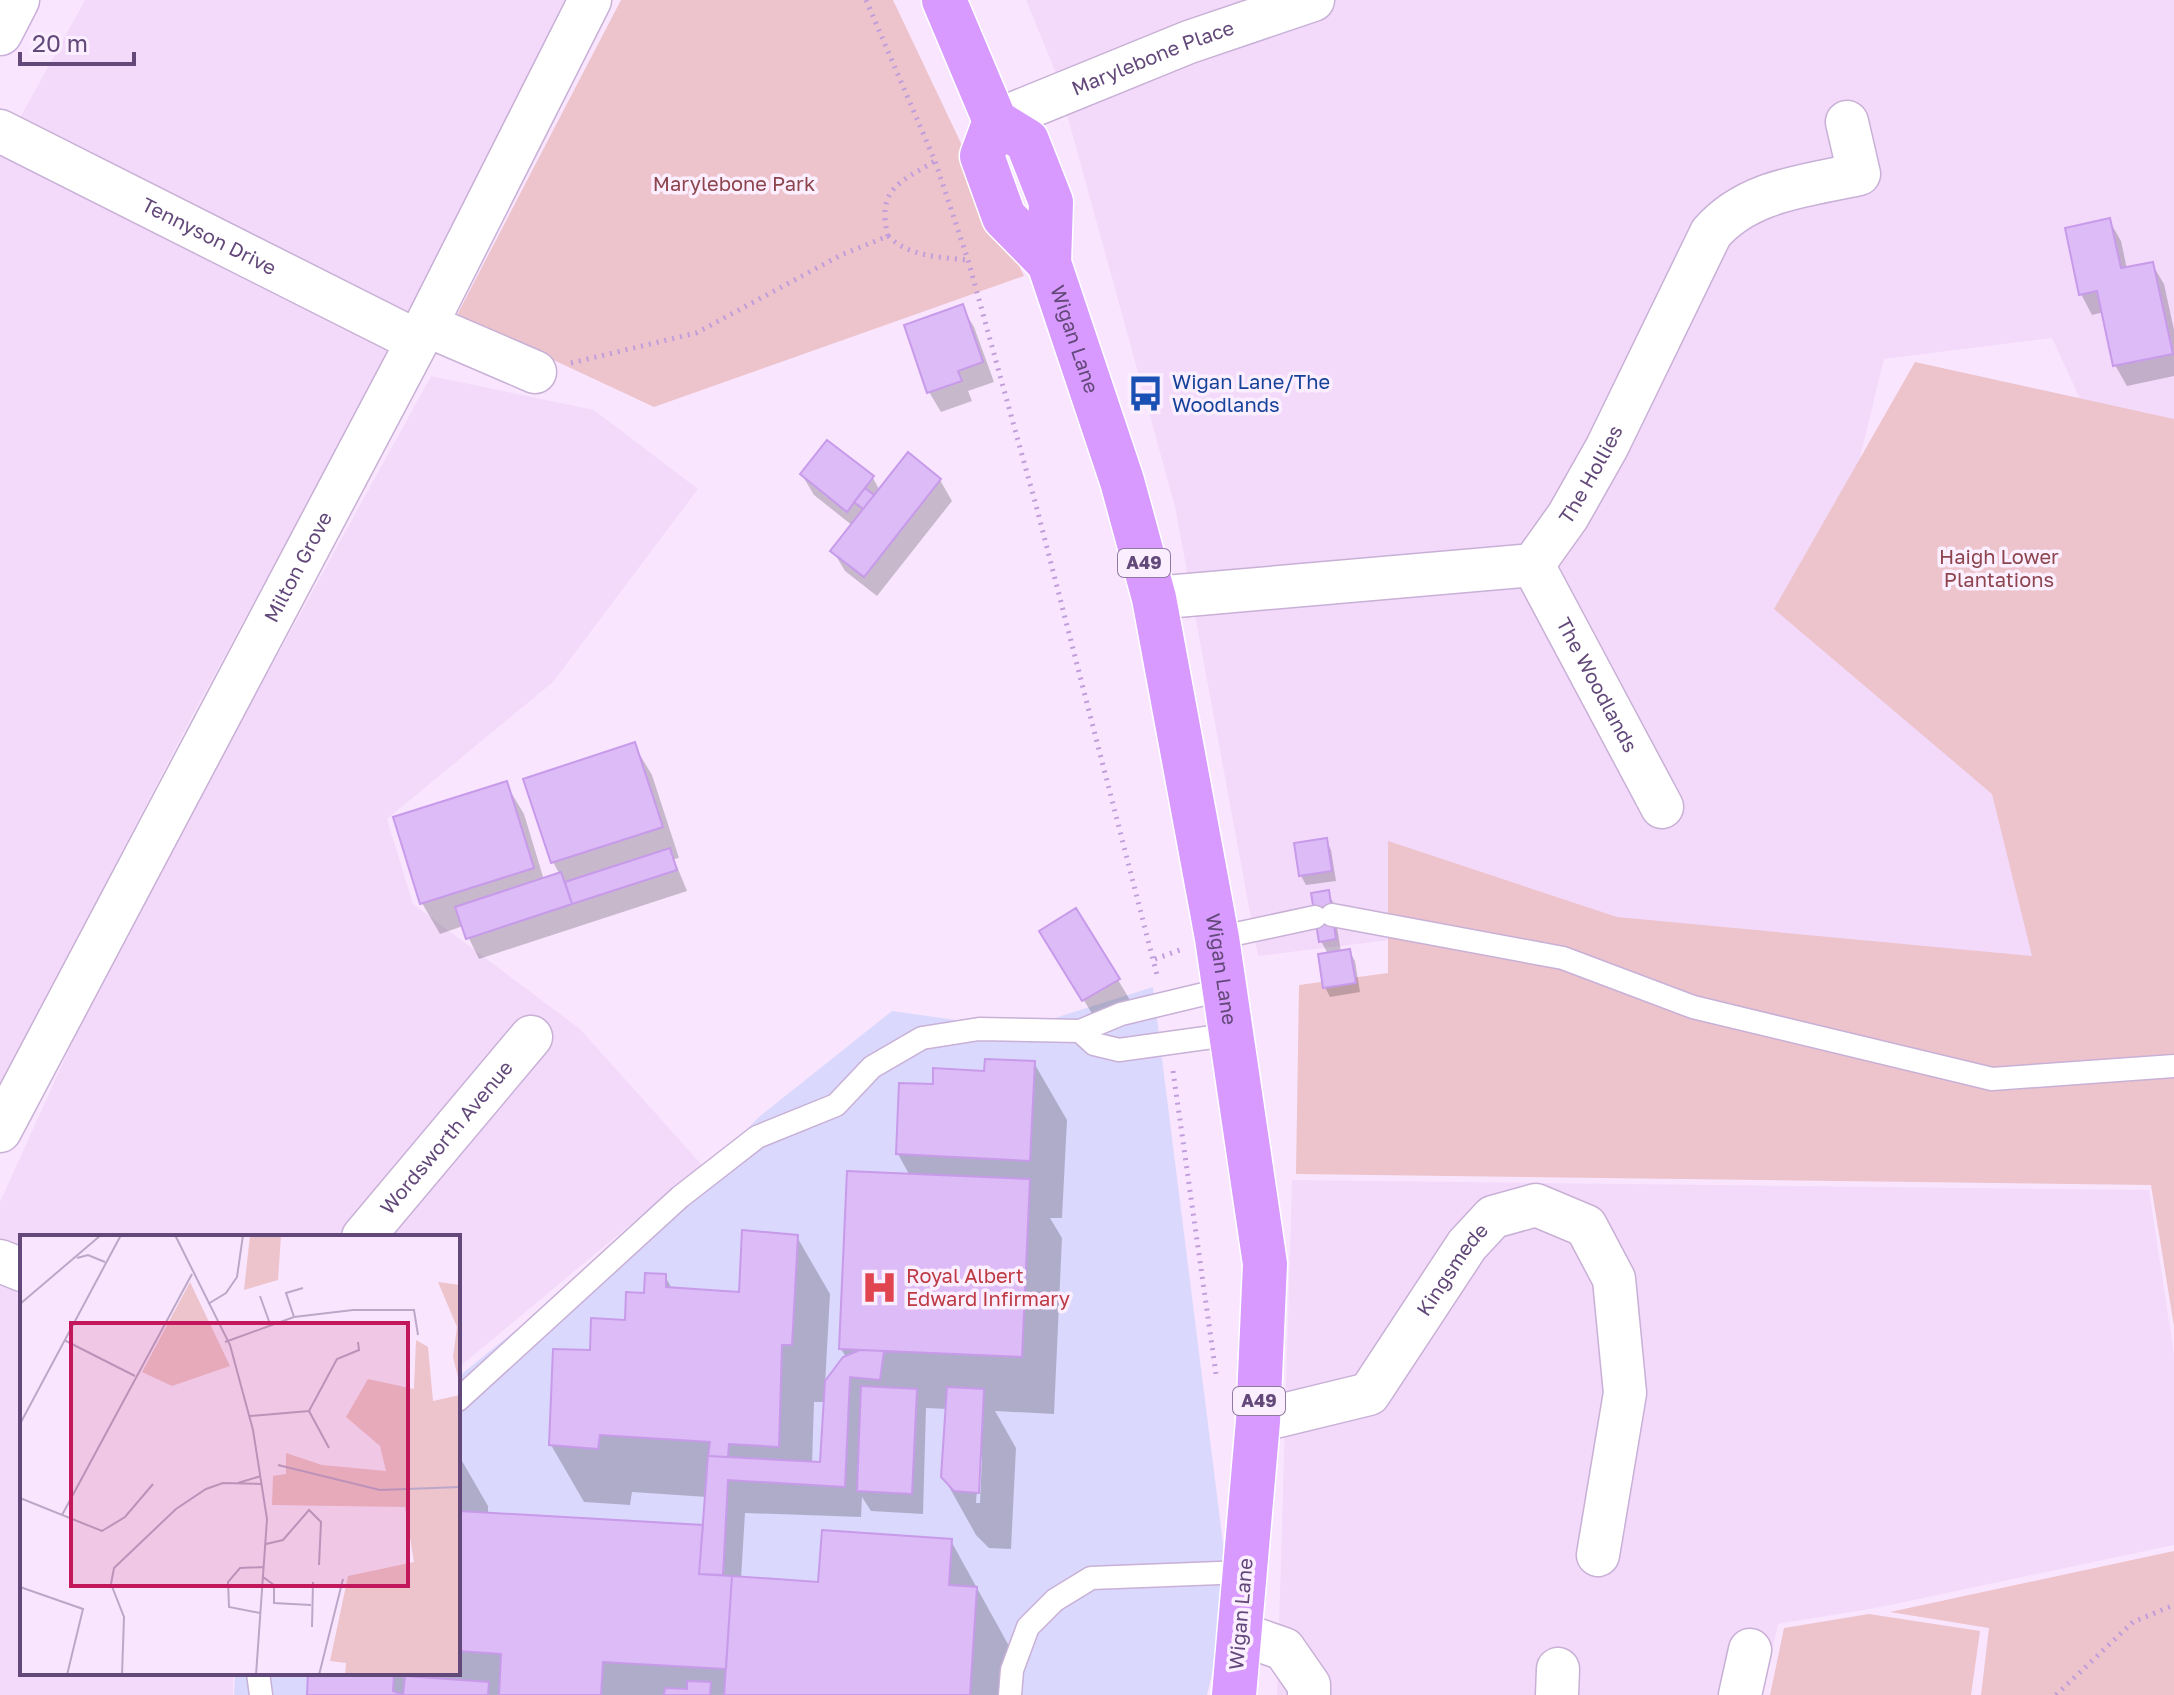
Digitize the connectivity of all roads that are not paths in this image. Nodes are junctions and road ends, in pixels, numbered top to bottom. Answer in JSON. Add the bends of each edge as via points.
{"nodes":[{"id":1,"x":17,"y":0,"type":"edge"},
{"id":2,"x":590,"y":0,"type":"edge"},
{"id":3,"x":944,"y":0,"type":"edge"},
{"id":4,"x":1292,"y":3,"type":"edge"},
{"id":5,"x":0,"y":33,"type":"edge"},
{"id":6,"x":995,"y":121,"type":"junction"},
{"id":7,"x":1847,"y":122,"type":"dead end"},
{"id":8,"x":0,"y":131,"type":"edge"},
{"id":9,"x":421,"y":333,"type":"junction"},
{"id":10,"x":535,"y":372,"type":"road end"},
{"id":11,"x":1533,"y":565,"type":"junction"},
{"id":12,"x":1154,"y":598,"type":"junction"},
{"id":13,"x":1662,"y":807,"type":"dead end"},
{"id":14,"x":1217,"y":938,"type":"junction"},
{"id":15,"x":1225,"y":989,"type":"junction"},
{"id":16,"x":1080,"y":1031,"type":"junction"},
{"id":17,"x":1234,"y":1034,"type":"junction"},
{"id":18,"x":531,"y":1037,"type":"dead end"},
{"id":19,"x":2174,"y":1066,"type":"edge"},
{"id":20,"x":0,"y":1131,"type":"edge"},
{"id":21,"x":365,"y":1235,"type":"edge"},
{"id":22,"x":0,"y":1261,"type":"edge"},
{"id":23,"x":20,"y":1269,"type":"edge"},
{"id":24,"x":460,"y":1398,"type":"edge"},
{"id":25,"x":1258,"y":1421,"type":"junction"},
{"id":26,"x":1598,"y":1555,"type":"dead end"},
{"id":27,"x":1245,"y":1572,"type":"junction"},
{"id":28,"x":1241,"y":1634,"type":"junction"},
{"id":29,"x":1750,"y":1650,"type":"dead end"},
{"id":30,"x":258,"y":1675,"type":"edge"},
{"id":31,"x":261,"y":1695,"type":"edge"},
{"id":32,"x":1010,"y":1695,"type":"edge"},
{"id":33,"x":1234,"y":1695,"type":"edge"},
{"id":34,"x":1309,"y":1695,"type":"edge"},
{"id":35,"x":1740,"y":1695,"type":"edge"}],
"edges":[{"from":1,"to":5,"type":"main road"},
{"from":2,"to":9,"type":"street","name":"Milton Grove"},
{"from":3,"to":6,"type":"highway"},
{"from":4,"to":6,"type":"street","name":"Marylebone Place"},
{"from":6,"to":12,"type":"highway","name":"Wigan Lane","number":"A49","via":[[982,156],[1004,217],[1049,263],[1122,481]]},
{"from":7,"to":11,"type":"street","name":"The Hollies","via":[[1859,174],[1743,204],[1711,233],[1607,447]]},
{"from":8,"to":9,"type":"street","name":"Tennyson Drive"},
{"from":9,"to":10,"type":"street","name":"Tennyson Drive"},
{"from":9,"to":20,"type":"street","name":"Milton Grove"},
{"from":11,"to":12,"type":"street"},
{"from":11,"to":13,"type":"street","name":"The Woodlands"},
{"from":12,"to":14,"type":"highway","name":"Wigan Lane","number":"A49"},
{"from":14,"to":15,"type":"highway","name":"Wigan Lane","number":"A49"},
{"from":14,"to":19,"type":"lane","via":[[1324,916],[1563,958],[1693,1007],[1992,1079]]},
{"from":15,"to":16,"type":"lane","via":[[1121,1014]]},
{"from":15,"to":17,"type":"highway","name":"Wigan Lane","number":"A49"},
{"from":16,"to":17,"type":"lane","via":[[1094,1044],[1119,1050]]},
{"from":16,"to":24,"type":"lane","via":[[979,1029],[922,1038],[872,1067],[836,1105],[757,1137],[680,1197]]},
{"from":17,"to":25,"type":"highway","name":"Wigan Lane","number":"A49","via":[[1265,1264]]},
{"from":18,"to":21,"type":"street","name":"Wordsworth Avenue"},
{"from":22,"to":23,"type":"street"},
{"from":25,"to":26,"type":"street","name":"Kingsmede","via":[[1369,1394],[1467,1245],[1493,1217],[1536,1205],[1586,1226],[1614,1279],[1625,1393]]},
{"from":25,"to":27,"type":"highway","name":"Wigan Lane","number":"A49"},
{"from":27,"to":28,"type":"highway","name":"Wigan Lane","number":"A49"},
{"from":27,"to":32,"type":"lane","via":[[1091,1578],[1055,1600],[1028,1627],[1012,1670]]},
{"from":28,"to":33,"type":"highway","name":"Wigan Lane","number":"A49"},
{"from":28,"to":34,"type":"street","via":[[1284,1649],[1309,1685]]},
{"from":29,"to":35,"type":"street"},
{"from":30,"to":31,"type":"lane"}]}
